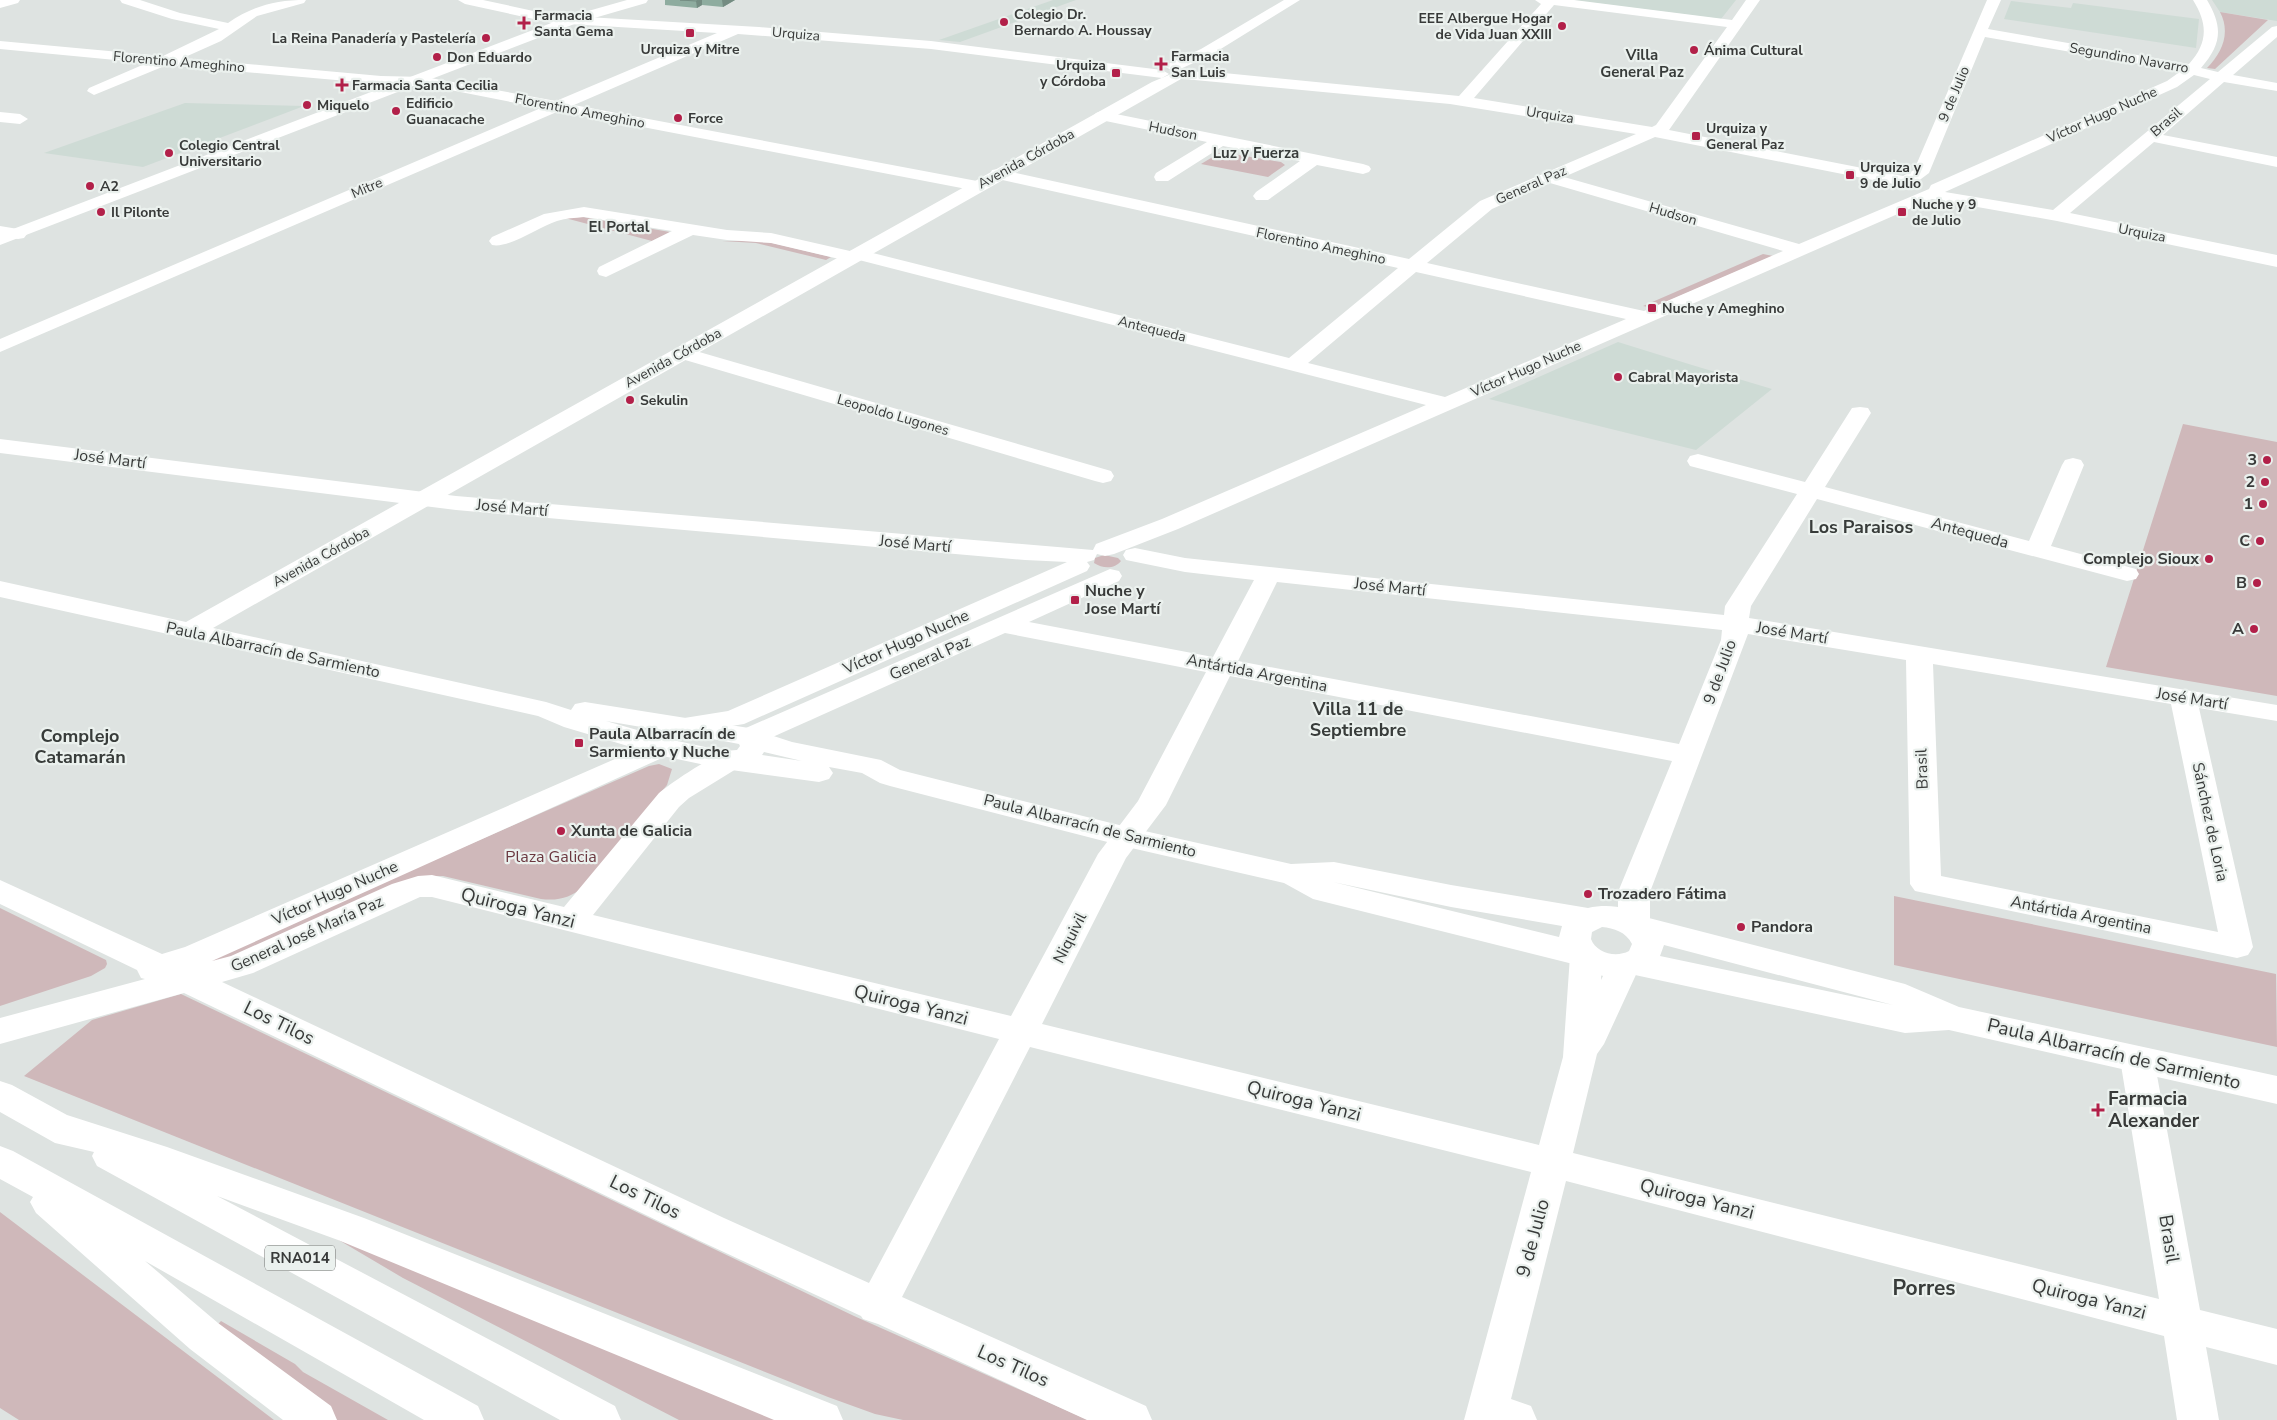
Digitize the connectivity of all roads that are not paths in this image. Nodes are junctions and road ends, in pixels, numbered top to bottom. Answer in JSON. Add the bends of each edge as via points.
{"nodes":[{"id":1,"x":13,"y":0,"type":"edge"},
{"id":2,"x":127,"y":0,"type":"edge"},
{"id":3,"x":299,"y":0,"type":"edge"},
{"id":4,"x":465,"y":0,"type":"edge"},
{"id":5,"x":615,"y":0,"type":"edge"},
{"id":6,"x":622,"y":0,"type":"edge"},
{"id":7,"x":641,"y":0,"type":"edge"},
{"id":8,"x":1293,"y":0,"type":"edge"},
{"id":9,"x":1752,"y":0,"type":"edge"},
{"id":10,"x":1994,"y":0,"type":"edge"},
{"id":11,"x":2200,"y":0,"type":"edge"},
{"id":12,"x":1546,"y":1,"type":"edge"},
{"id":13,"x":0,"y":4,"type":"edge"},
{"id":14,"x":553,"y":19,"type":"junction"},
{"id":15,"x":572,"y":20,"type":"junction"},
{"id":16,"x":1734,"y":24,"type":"junction"},
{"id":17,"x":231,"y":28,"type":"junction"},
{"id":18,"x":735,"y":30,"type":"junction"},
{"id":19,"x":2277,"y":30,"type":"edge"},
{"id":20,"x":1980,"y":32,"type":"junction"},
{"id":21,"x":0,"y":45,"type":"edge"},
{"id":22,"x":165,"y":60,"type":"junction"},
{"id":23,"x":2192,"y":70,"type":"junction"},
{"id":24,"x":1173,"y":73,"type":"junction"},
{"id":25,"x":2220,"y":76,"type":"junction"},
{"id":26,"x":391,"y":80,"type":"junction"},
{"id":27,"x":415,"y":80,"type":"junction"},
{"id":28,"x":2277,"y":87,"type":"edge"},
{"id":29,"x":94,"y":91,"type":"dead end"},
{"id":30,"x":1463,"y":101,"type":"junction"},
{"id":31,"x":556,"y":107,"type":"junction"},
{"id":32,"x":1101,"y":116,"type":"junction"},
{"id":33,"x":1,"y":118,"type":"edge"},
{"id":34,"x":20,"y":119,"type":"dead end"},
{"id":35,"x":1654,"y":132,"type":"junction"},
{"id":36,"x":2150,"y":137,"type":"junction"},
{"id":37,"x":1221,"y":140,"type":"junction"},
{"id":38,"x":1314,"y":159,"type":"junction"},
{"id":39,"x":2277,"y":162,"type":"edge"},
{"id":40,"x":1363,"y":168,"type":"dead end"},
{"id":41,"x":998,"y":174,"type":"junction"},
{"id":42,"x":1162,"y":177,"type":"dead end"},
{"id":43,"x":1547,"y":177,"type":"junction"},
{"id":44,"x":1901,"y":184,"type":"junction"},
{"id":45,"x":978,"y":186,"type":"junction"},
{"id":46,"x":1933,"y":192,"type":"junction"},
{"id":47,"x":1262,"y":196,"type":"dead end"},
{"id":48,"x":1883,"y":213,"type":"junction"},
{"id":49,"x":2057,"y":216,"type":"junction"},
{"id":50,"x":690,"y":230,"type":"junction"},
{"id":51,"x":6,"y":231,"type":"edge"},
{"id":52,"x":0,"y":240,"type":"edge"},
{"id":53,"x":498,"y":240,"type":"dead end"},
{"id":54,"x":1774,"y":243,"type":"junction"},
{"id":55,"x":1799,"y":250,"type":"junction"},
{"id":56,"x":854,"y":256,"type":"junction"},
{"id":57,"x":2277,"y":261,"type":"edge"},
{"id":58,"x":1721,"y":265,"type":"dead end"},
{"id":59,"x":1412,"y":266,"type":"junction"},
{"id":60,"x":606,"y":271,"type":"dead end"},
{"id":61,"x":1642,"y":308,"type":"junction"},
{"id":62,"x":1614,"y":311,"type":"joint"},
{"id":63,"x":0,"y":346,"type":"edge"},
{"id":64,"x":682,"y":353,"type":"junction"},
{"id":65,"x":1293,"y":365,"type":"junction"},
{"id":66,"x":1447,"y":404,"type":"junction"},
{"id":67,"x":1860,"y":413,"type":"dead end"},
{"id":68,"x":0,"y":446,"type":"edge"},
{"id":69,"x":1698,"y":461,"type":"dead end"},
{"id":70,"x":2074,"y":465,"type":"dead end"},
{"id":71,"x":1103,"y":476,"type":"dead end"},
{"id":72,"x":1811,"y":490,"type":"junction"},
{"id":73,"x":424,"y":499,"type":"junction"},
{"id":74,"x":1170,"y":524,"type":"junction"},
{"id":75,"x":2037,"y":550,"type":"junction"},
{"id":76,"x":1086,"y":559,"type":"junction"},
{"id":77,"x":1128,"y":563,"type":"junction"},
{"id":78,"x":1270,"y":574,"type":"junction"},
{"id":79,"x":2127,"y":574,"type":"dead end"},
{"id":80,"x":0,"y":589,"type":"edge"},
{"id":81,"x":1736,"y":624,"type":"junction"},
{"id":82,"x":1002,"y":625,"type":"junction"},
{"id":83,"x":189,"y":631,"type":"junction"},
{"id":84,"x":1919,"y":654,"type":"junction"},
{"id":85,"x":1222,"y":666,"type":"junction"},
{"id":86,"x":2183,"y":697,"type":"junction"},
{"id":87,"x":2277,"y":713,"type":"edge"},
{"id":88,"x":672,"y":735,"type":"junction"},
{"id":89,"x":735,"y":744,"type":"junction"},
{"id":90,"x":1689,"y":755,"type":"junction"},
{"id":91,"x":1127,"y":837,"type":"junction"},
{"id":92,"x":1291,"y":874,"type":"junction"},
{"id":93,"x":1926,"y":884,"type":"joint"},
{"id":94,"x":424,"y":886,"type":"joint"},
{"id":95,"x":0,"y":891,"type":"edge"},
{"id":96,"x":570,"y":921,"type":"junction"},
{"id":97,"x":1617,"y":922,"type":"junction"},
{"id":98,"x":2237,"y":947,"type":"joint"},
{"id":99,"x":1586,"y":955,"type":"junction"},
{"id":100,"x":1629,"y":965,"type":"junction"},
{"id":101,"x":175,"y":974,"type":"junction"},
{"id":102,"x":0,"y":1018,"type":"edge"},
{"id":103,"x":1951,"y":1018,"type":"junction"},
{"id":104,"x":0,"y":1032,"type":"edge"},
{"id":105,"x":1022,"y":1032,"type":"junction"},
{"id":106,"x":1580,"y":1056,"type":"junction"},
{"id":107,"x":2137,"y":1059,"type":"junction"},
{"id":108,"x":2277,"y":1090,"type":"edge"},
{"id":109,"x":0,"y":1096,"type":"edge"},
{"id":110,"x":53,"y":1125,"type":"junction"},
{"id":111,"x":3,"y":1163,"type":"edge"},
{"id":112,"x":1553,"y":1163,"type":"junction"},
{"id":113,"x":877,"y":1307,"type":"junction"},
{"id":114,"x":2182,"y":1323,"type":"junction"},
{"id":115,"x":2277,"y":1347,"type":"edge"},
{"id":116,"x":1496,"y":1417,"type":"edge"},
{"id":117,"x":316,"y":1420,"type":"edge"},
{"id":118,"x":463,"y":1420,"type":"edge"},
{"id":119,"x":600,"y":1420,"type":"edge"},
{"id":120,"x":822,"y":1420,"type":"edge"},
{"id":121,"x":1131,"y":1420,"type":"edge"},
{"id":122,"x":2198,"y":1420,"type":"edge"}],
"edges":[{"from":1,"to":13,"type":"main road"},
{"from":2,"to":17,"type":"main road"},
{"from":3,"to":17,"type":"main road","via":[[252,13]]},
{"from":4,"to":14,"type":"main road","name":"Urquiza"},
{"from":5,"to":14,"type":"main road"},
{"from":6,"to":15,"type":"main road"},
{"from":7,"to":15,"type":"main road"},
{"from":8,"to":24,"type":"main road","name":"Avenida Córdoba"},
{"from":9,"to":16,"type":"main road","name":"General Paz"},
{"from":10,"to":20,"type":"main road","name":"9 de Julio"},
{"from":11,"to":23,"type":"main road","name":"Víctor Hugo Nuche","via":[[2209,15],[2212,34],[2206,54]]},
{"from":12,"to":16,"type":"main road"},
{"from":12,"to":30,"type":"main road"},
{"from":14,"to":15,"type":"main road","name":"Urquiza"},
{"from":14,"to":26,"type":"main road"},
{"from":15,"to":18,"type":"main road","name":"Urquiza"},
{"from":15,"to":27,"type":"main road"},
{"from":16,"to":35,"type":"main road","name":"General Paz","via":[[1662,128]]},
{"from":17,"to":22,"type":"main road"},
{"from":18,"to":24,"type":"main road","name":"Urquiza","via":[[946,46]]},
{"from":18,"to":31,"type":"main road","name":"Mitre"},
{"from":19,"to":25,"type":"main road","name":"Brasil"},
{"from":20,"to":23,"type":"main road","name":"Segundino Navarro"},
{"from":20,"to":44,"type":"main road","name":"9 de Julio","via":[[1921,173]]},
{"from":21,"to":22,"type":"main road","name":"Florentino Ameghino"},
{"from":22,"to":26,"type":"main road","name":"Florentino Ameghino"},
{"from":22,"to":29,"type":"main road"},
{"from":23,"to":25,"type":"main road","name":"Segundino Navarro"},
{"from":23,"to":46,"type":"main road","name":"Víctor Hugo Nuche","via":[[2172,84]]},
{"from":24,"to":30,"type":"main road","name":"Urquiza"},
{"from":24,"to":32,"type":"main road","name":"Avenida Córdoba"},
{"from":25,"to":28,"type":"main road","name":"Segundino Navarro"},
{"from":25,"to":36,"type":"main road","name":"Brasil"},
{"from":26,"to":27,"type":"main road","name":"Florentino Ameghino"},
{"from":26,"to":51,"type":"main road"},
{"from":27,"to":31,"type":"main road","name":"Florentino Ameghino"},
{"from":27,"to":51,"type":"main road"},
{"from":30,"to":35,"type":"main road","name":"Urquiza"},
{"from":31,"to":45,"type":"main road","name":"Florentino Ameghino"},
{"from":31,"to":63,"type":"main road","name":"Mitre"},
{"from":32,"to":37,"type":"main road","name":"Hudson"},
{"from":32,"to":41,"type":"main road","name":"Avenida Córdoba"},
{"from":33,"to":34,"type":"main road"},
{"from":35,"to":43,"type":"main road","name":"General Paz"},
{"from":35,"to":44,"type":"main road","name":"Urquiza"},
{"from":36,"to":39,"type":"main road"},
{"from":36,"to":49,"type":"main road","name":"Brasil"},
{"from":37,"to":38,"type":"main road","name":"Hudson"},
{"from":37,"to":42,"type":"main road"},
{"from":38,"to":40,"type":"main road","name":"Hudson"},
{"from":38,"to":47,"type":"main road"},
{"from":41,"to":45,"type":"main road","name":"Avenida Córdoba"},
{"from":41,"to":59,"type":"main road","name":"Florentino Ameghino"},
{"from":43,"to":54,"type":"main road","name":"Hudson"},
{"from":43,"to":59,"type":"main road","name":"General Paz","via":[[1486,206]]},
{"from":44,"to":46,"type":"main road","name":"Urquiza","via":[[1910,194]]},
{"from":44,"to":48,"type":"main road"},
{"from":45,"to":56,"type":"main road","name":"Avenida Córdoba"},
{"from":46,"to":48,"type":"main road","name":"Víctor Hugo Nuche"},
{"from":46,"to":49,"type":"main road","name":"Urquiza"},
{"from":48,"to":55,"type":"main road","name":"Víctor Hugo Nuche"},
{"from":49,"to":57,"type":"main road","name":"Urquiza"},
{"from":50,"to":53,"type":"main road","name":"Antequeda","via":[[568,211]]},
{"from":50,"to":56,"type":"main road","name":"Antequeda","via":[[771,238]]},
{"from":50,"to":60,"type":"main road"},
{"from":51,"to":52,"type":"main road"},
{"from":54,"to":55,"type":"main road","name":"Hudson"},
{"from":54,"to":58,"type":"main road"},
{"from":55,"to":61,"type":"main road","name":"Víctor Hugo Nuche"},
{"from":56,"to":64,"type":"main road","name":"Avenida Córdoba"},
{"from":56,"to":65,"type":"main road","name":"Antequeda"},
{"from":59,"to":62,"type":"main road","name":"Florentino Ameghino"},
{"from":59,"to":65,"type":"main road","name":"General Paz"},
{"from":61,"to":62,"type":"main road","name":"Víctor Hugo Nuche"},
{"from":61,"to":66,"type":"main road","name":"Víctor Hugo Nuche"},
{"from":64,"to":71,"type":"main road","name":"Leopoldo Lugones"},
{"from":64,"to":73,"type":"main road","name":"Avenida Córdoba"},
{"from":65,"to":66,"type":"main road","name":"Antequeda"},
{"from":66,"to":74,"type":"main road","name":"Víctor Hugo Nuche"},
{"from":67,"to":72,"type":"main road","name":"9 de Julio"},
{"from":68,"to":73,"type":"main road","name":"José Martí"},
{"from":69,"to":72,"type":"main road","name":"Antequeda"},
{"from":70,"to":75,"type":"main road"},
{"from":72,"to":75,"type":"main road","name":"Antequeda"},
{"from":72,"to":81,"type":"main road","name":"9 de Julio","via":[[1738,606]]},
{"from":73,"to":76,"type":"main road","name":"José Martí"},
{"from":73,"to":83,"type":"main road","name":"Avenida Córdoba"},
{"from":74,"to":76,"type":"main road","name":"Víctor Hugo Nuche"},
{"from":74,"to":77,"type":"main road","name":"Víctor Hugo Nuche"},
{"from":75,"to":79,"type":"main road","name":"Antequeda"},
{"from":76,"to":77,"type":"main road","via":[[1118,549]]},
{"from":76,"to":77,"type":"main road","via":[[1089,573]]},
{"from":76,"to":89,"type":"main road","name":"Víctor Hugo Nuche"},
{"from":77,"to":78,"type":"main road","name":"José Martí"},
{"from":77,"to":82,"type":"main road","name":"General Paz"},
{"from":78,"to":81,"type":"main road","name":"José Martí"},
{"from":78,"to":85,"type":"main road","name":"Niquivil"},
{"from":80,"to":83,"type":"main road","name":"Paula Albarracín de Sarmiento"},
{"from":81,"to":84,"type":"main road","name":"José Martí"},
{"from":81,"to":90,"type":"main road","name":"9 de Julio","via":[[1734,640]]},
{"from":82,"to":85,"type":"main road","name":"Antártida Argentina"},
{"from":82,"to":89,"type":"main road","name":"General Paz"},
{"from":83,"to":88,"type":"main road","name":"Paula Albarracín de Sarmiento","via":[[546,710],[574,721]]},
{"from":84,"to":86,"type":"main road","name":"José Martí"},
{"from":84,"to":93,"type":"main road","name":"Brasil"},
{"from":85,"to":90,"type":"main road","name":"Antártida Argentina"},
{"from":85,"to":91,"type":"main road","name":"Niquivil","via":[[1151,805]]},
{"from":86,"to":87,"type":"main road","name":"José Martí"},
{"from":86,"to":98,"type":"main road","name":"Sánchez de Loria"},
{"from":88,"to":89,"type":"main road","name":"Paula Albarracín de Sarmiento"},
{"from":88,"to":89,"type":"main road","name":"Víctor Hugo Nuche"},
{"from":88,"to":101,"type":"main road","name":"Víctor Hugo Nuche","via":[[191,957]]},
{"from":89,"to":91,"type":"main road","name":"Paula Albarracín de Sarmiento","via":[[863,780],[890,777]]},
{"from":89,"to":96,"type":"main road","name":"General Paz","via":[[669,800]]},
{"from":90,"to":97,"type":"main road","name":"9 de Julio","via":[[1634,892]]},
{"from":91,"to":92,"type":"main road","name":"Paula Albarracín de Sarmiento"},
{"from":91,"to":105,"type":"main road","name":"Niquivil","via":[[1113,854]]},
{"from":92,"to":97,"type":"main road","name":"Paula Albarracín de Sarmiento","via":[[1334,872],[1452,896]]},
{"from":92,"to":99,"type":"main road","name":"Paula Albarracín de Sarmiento","via":[[1324,891]]},
{"from":93,"to":98,"type":"main road","name":"Antártida Argentina"},
{"from":94,"to":96,"type":"main road","name":"Quiroga Yanzi"},
{"from":94,"to":101,"type":"main road","name":"General José María Paz","via":[[403,892],[242,965]]},
{"from":95,"to":101,"type":"main road","name":"Los Tilos"},
{"from":96,"to":105,"type":"main road","name":"Quiroga Yanzi"},
{"from":97,"to":99,"type":"main road","via":[[1577,927],[1575,942]]},
{"from":97,"to":100,"type":"main road","name":"9 de Julio","via":[[1645,936],[1646,955]]},
{"from":97,"to":103,"type":"main road","name":"Paula Albarracín de Sarmiento","via":[[1905,996]]},
{"from":99,"to":100,"type":"main road","name":"Paula Albarracín de Sarmiento","via":[[1604,965]]},
{"from":99,"to":106,"type":"main road","name":"9 de Julio"},
{"from":100,"to":103,"type":"main road","name":"Paula Albarracín de Sarmiento","via":[[1905,1020]]},
{"from":100,"to":106,"type":"main road","name":"9 de Julio"},
{"from":101,"to":102,"type":"main road","name":"Víctor Hugo Nuche"},
{"from":101,"to":104,"type":"main road","name":"Víctor Hugo Nuche"},
{"from":101,"to":113,"type":"main road","name":"Los Tilos"},
{"from":103,"to":107,"type":"main road","name":"Paula Albarracín de Sarmiento"},
{"from":105,"to":112,"type":"main road","name":"Quiroga Yanzi"},
{"from":105,"to":113,"type":"main road","name":"Niquivil"},
{"from":106,"to":112,"type":"main road","name":"9 de Julio"},
{"from":107,"to":108,"type":"main road","name":"Paula Albarracín de Sarmiento"},
{"from":107,"to":114,"type":"main road","name":"Brasil"},
{"from":109,"to":110,"type":"main road","number":"RNA014"},
{"from":110,"to":119,"type":"main road","number":"RNA014"},
{"from":110,"to":120,"type":"main road","via":[[189,1169],[351,1229]]},
{"from":111,"to":117,"type":"main road","via":[[191,1325]]},
{"from":111,"to":118,"type":"main road"},
{"from":112,"to":114,"type":"main road","name":"Quiroga Yanzi"},
{"from":112,"to":116,"type":"main road","name":"9 de Julio"},
{"from":113,"to":121,"type":"main road","name":"Los Tilos"},
{"from":114,"to":115,"type":"main road","name":"Quiroga Yanzi"},
{"from":114,"to":122,"type":"main road","name":"Brasil"}]}
